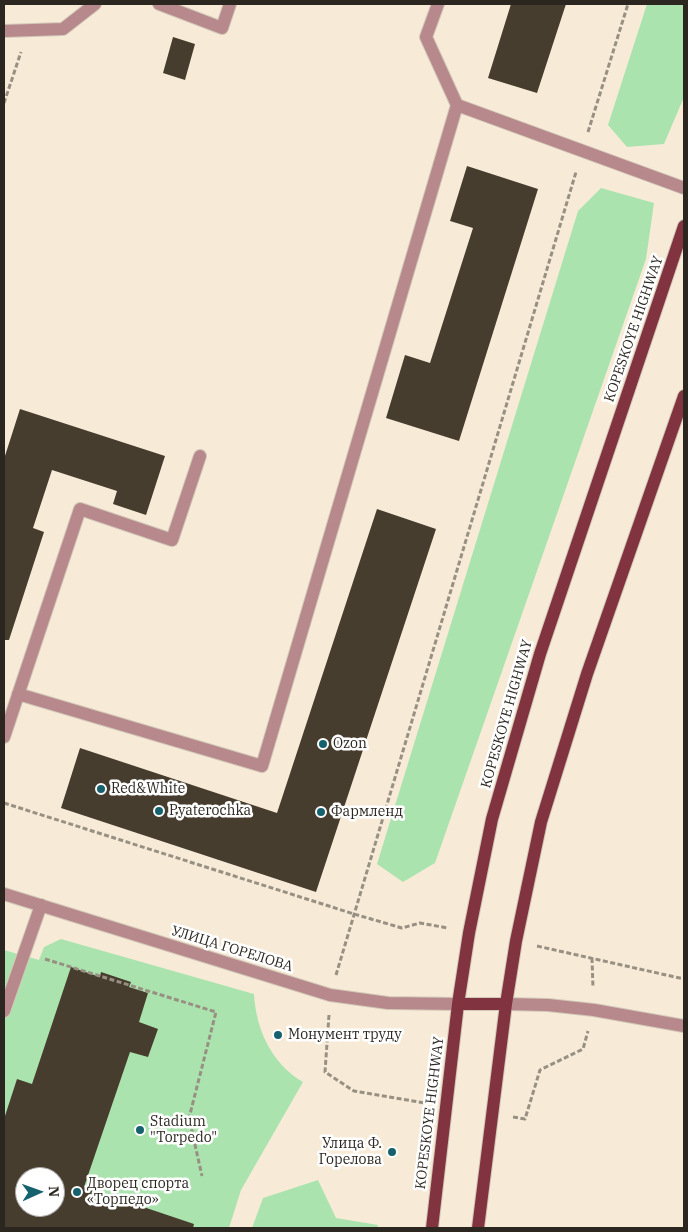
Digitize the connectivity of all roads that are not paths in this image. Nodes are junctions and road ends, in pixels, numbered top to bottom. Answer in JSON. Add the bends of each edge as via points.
{"nodes":[{"id":1,"x":95,"y":4,"type":"edge"},
{"id":2,"x":159,"y":4,"type":"edge"},
{"id":3,"x":230,"y":4,"type":"edge"},
{"id":4,"x":438,"y":4,"type":"edge"},
{"id":5,"x":4,"y":30,"type":"edge"},
{"id":6,"x":457,"y":106,"type":"junction"},
{"id":7,"x":684,"y":188,"type":"edge"},
{"id":8,"x":684,"y":226,"type":"edge"},
{"id":9,"x":684,"y":396,"type":"edge"},
{"id":10,"x":200,"y":456,"type":"dead end"},
{"id":11,"x":18,"y":694,"type":"junction"},
{"id":12,"x":4,"y":737,"type":"edge"},
{"id":13,"x":4,"y":894,"type":"edge"},
{"id":14,"x":41,"y":905,"type":"junction"},
{"id":15,"x":458,"y":1004,"type":"junction"},
{"id":16,"x":506,"y":1004,"type":"junction"},
{"id":17,"x":4,"y":1011,"type":"edge"},
{"id":18,"x":684,"y":1026,"type":"edge"},
{"id":19,"x":432,"y":1228,"type":"edge"},
{"id":20,"x":478,"y":1228,"type":"edge"}],
"edges":[{"from":1,"to":5,"type":"street","via":[[64,29]]},
{"from":2,"to":3,"type":"street","via":[[222,28]]},
{"from":4,"to":6,"type":"street","via":[[426,37]]},
{"from":6,"to":7,"type":"street"},
{"from":6,"to":11,"type":"street","via":[[262,766]]},
{"from":8,"to":15,"type":"main road","name":"KOPESKOYE HIGHWAY","via":[[540,654],[492,818]]},
{"from":9,"to":16,"type":"main road","via":[[587,674],[541,822]]},
{"from":10,"to":11,"type":"street","via":[[172,540],[80,509]]},
{"from":11,"to":12,"type":"street"},
{"from":13,"to":14,"type":"street","name":"УЛИЦА ГОРЕЛОВА"},
{"from":14,"to":15,"type":"street","name":"УЛИЦА ГОРЕЛОВА","via":[[330,995],[388,1003]]},
{"from":14,"to":17,"type":"street"},
{"from":15,"to":16,"type":"main road"},
{"from":15,"to":19,"type":"main road","name":"KOPESKOYE HIGHWAY"},
{"from":16,"to":18,"type":"street","via":[[594,1010]]},
{"from":16,"to":20,"type":"main road"}]}
